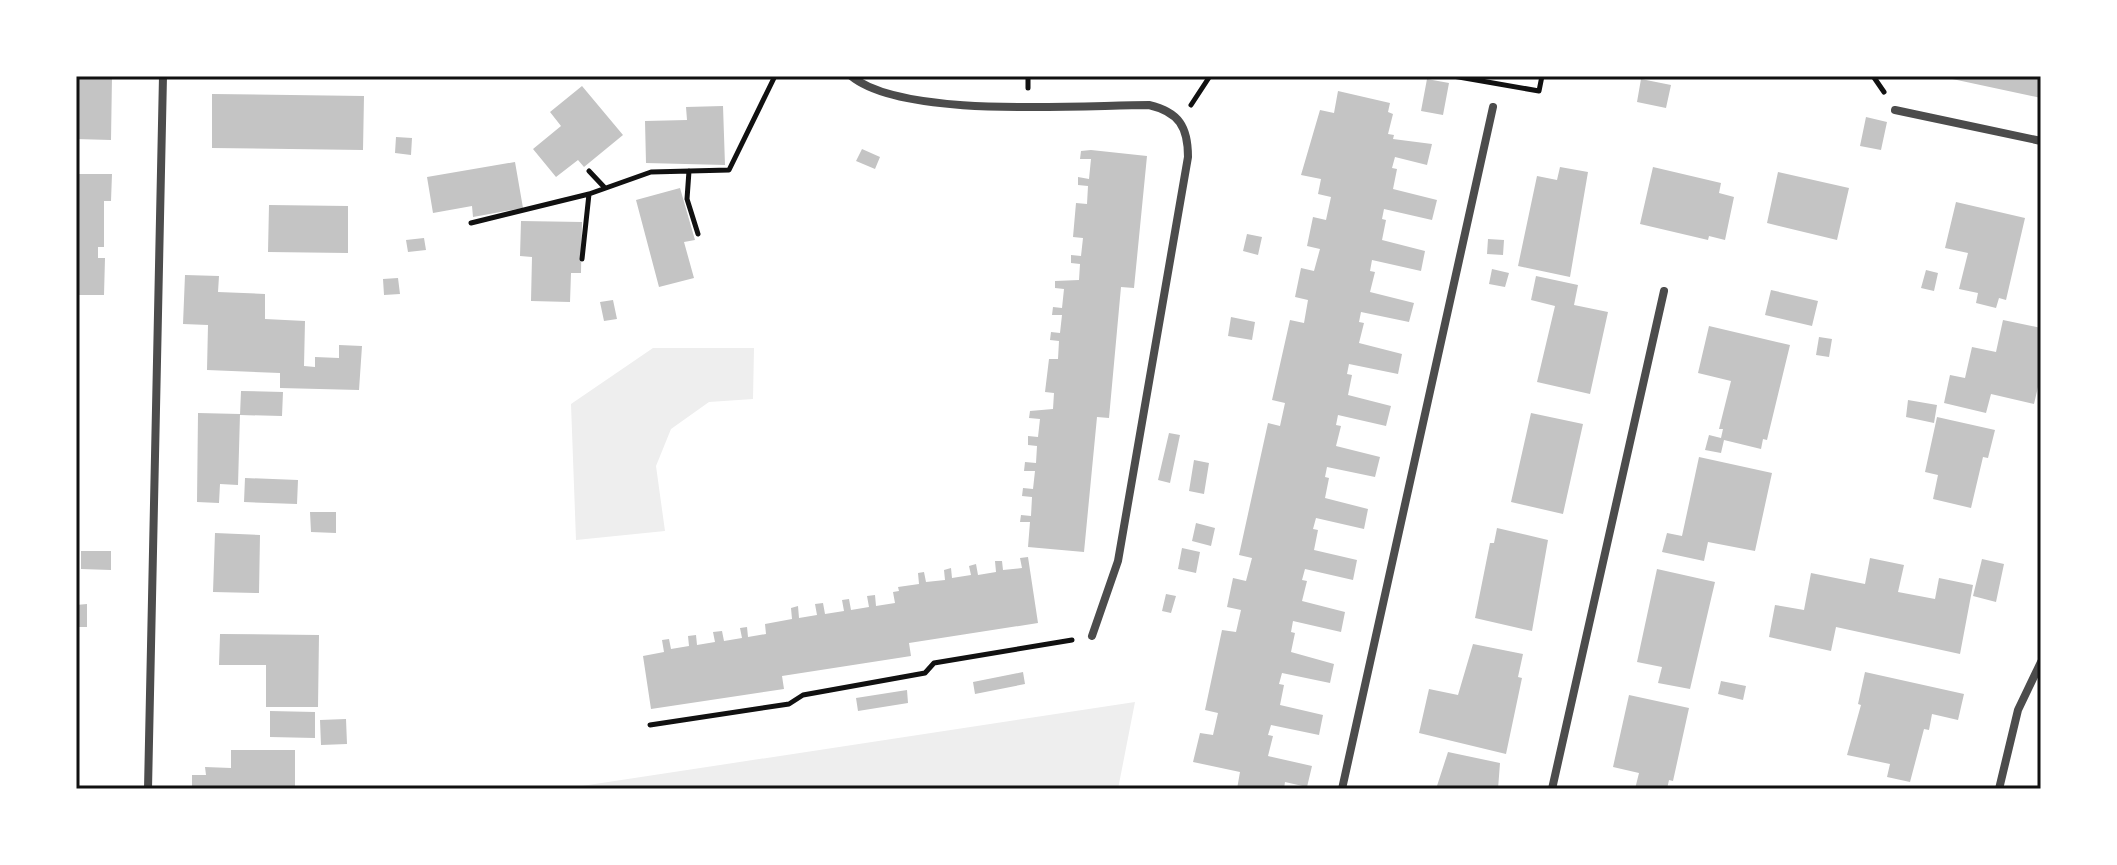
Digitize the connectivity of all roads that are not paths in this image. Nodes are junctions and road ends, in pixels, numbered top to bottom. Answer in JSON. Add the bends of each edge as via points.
{"nodes":[{"id":1,"x":163,"y":76,"type":"edge"},
{"id":2,"x":851,"y":76,"type":"edge"},
{"id":3,"x":1493,"y":107,"type":"dead end"},
{"id":4,"x":1895,"y":110,"type":"dead end"},
{"id":5,"x":2041,"y":141,"type":"edge"},
{"id":6,"x":1664,"y":291,"type":"dead end"},
{"id":7,"x":1092,"y":636,"type":"road end"},
{"id":8,"x":2041,"y":662,"type":"edge"},
{"id":9,"x":148,"y":789,"type":"edge"},
{"id":10,"x":1342,"y":789,"type":"edge"},
{"id":11,"x":1552,"y":789,"type":"edge"},
{"id":12,"x":1999,"y":789,"type":"edge"}],
"edges":[{"from":1,"to":9,"type":"street"},
{"from":2,"to":7,"type":"street","via":[[889,96],[937,104],[1149,105],[1167,109],[1181,120],[1188,157],[1160,321],[1118,561]]},
{"from":3,"to":10,"type":"street"},
{"from":4,"to":5,"type":"street"},
{"from":6,"to":11,"type":"street"},
{"from":8,"to":12,"type":"street","via":[[2018,710]]}]}
